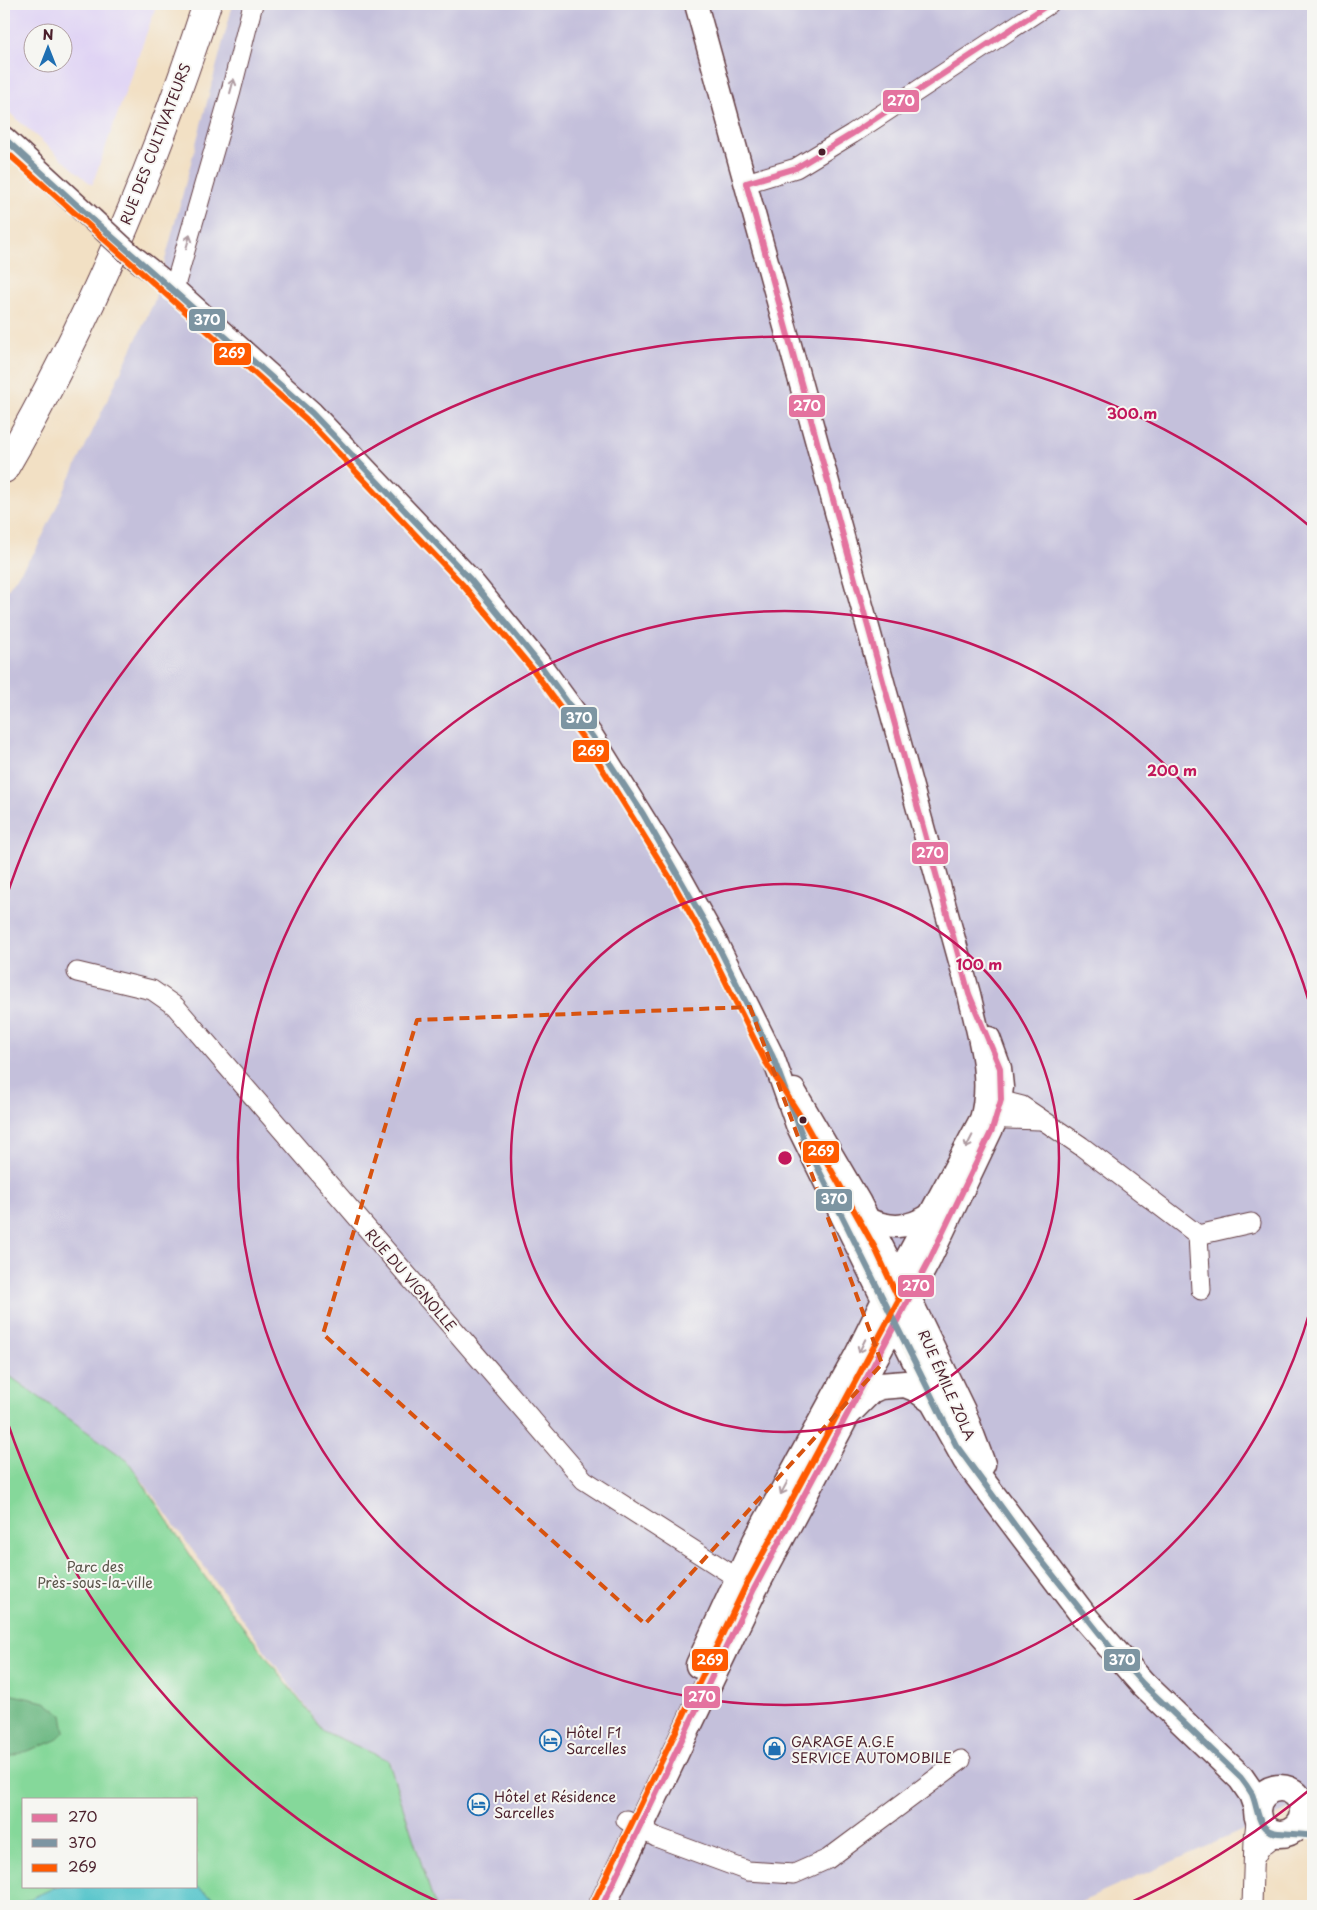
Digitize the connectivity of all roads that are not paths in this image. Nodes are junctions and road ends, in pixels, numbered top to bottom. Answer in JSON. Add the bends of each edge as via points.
{"nodes":[{"id":1,"x":188,"y":4,"type":"edge"},
{"id":2,"x":207,"y":4,"type":"edge"},
{"id":3,"x":253,"y":4,"type":"edge"},
{"id":4,"x":696,"y":4,"type":"edge"},
{"id":5,"x":1049,"y":4,"type":"edge"},
{"id":6,"x":4,"y":138,"type":"edge"},
{"id":7,"x":746,"y":183,"type":"junction"},
{"id":8,"x":174,"y":289,"type":"junction"},
{"id":9,"x":4,"y":437,"type":"edge"},
{"id":10,"x":4,"y":469,"type":"edge"},
{"id":11,"x":77,"y":972,"type":"dead end"},
{"id":12,"x":773,"y":1058,"type":"junction"},
{"id":13,"x":992,"y":1107,"type":"junction"},
{"id":14,"x":930,"y":1215,"type":"junction"},
{"id":15,"x":869,"y":1220,"type":"junction"},
{"id":16,"x":1252,"y":1223,"type":"dead end"},
{"id":17,"x":1198,"y":1235,"type":"junction"},
{"id":18,"x":1201,"y":1290,"type":"dead end"},
{"id":19,"x":898,"y":1307,"type":"junction"},
{"id":20,"x":933,"y":1401,"type":"junction"},
{"id":21,"x":847,"y":1414,"type":"junction"},
{"id":22,"x":996,"y":1497,"type":"junction"},
{"id":23,"x":747,"y":1584,"type":"junction"},
{"id":24,"x":961,"y":1760,"type":"dead end"},
{"id":25,"x":1231,"y":1767,"type":"junction"},
{"id":26,"x":1281,"y":1788,"type":"junction"},
{"id":27,"x":1257,"y":1811,"type":"junction"},
{"id":28,"x":1308,"y":1814,"type":"edge"},
{"id":29,"x":633,"y":1824,"type":"junction"},
{"id":30,"x":1294,"y":1834,"type":"edge"},
{"id":31,"x":1254,"y":1859,"type":"junction"},
{"id":32,"x":583,"y":1906,"type":"edge"},
{"id":33,"x":602,"y":1906,"type":"edge"},
{"id":34,"x":1252,"y":1906,"type":"edge"}],
"edges":[{"from":1,"to":9,"type":"main road","name":"RUE DES CULTIVATEURS","via":[[177,43],[93,257]]},
{"from":2,"to":10,"type":"main road","name":"RUE DES CULTIVATEURS","via":[[156,147],[101,279],[62,361]]},
{"from":8,"to":3,"type":"street","one_way":true},
{"from":4,"to":7,"type":"street"},
{"from":5,"to":7,"type":"street","via":[[796,168]]},
{"from":6,"to":8,"type":"street","bridge":true,"via":[[130,254]]},
{"from":7,"to":13,"type":"street","via":[[970,994]]},
{"from":8,"to":12,"type":"street","via":[[312,413],[469,578],[541,666],[592,736],[680,877]]},
{"from":11,"to":23,"type":"street","name":"RUE DU VIGNOLLE","via":[[152,990],[175,1006],[584,1480]]},
{"from":12,"to":15,"type":"street","via":[[810,1115]]},
{"from":12,"to":19,"type":"street","via":[[796,1125]]},
{"from":13,"to":14,"type":"street","one_way":true},
{"from":13,"to":17,"type":"street","via":[[1040,1120],[1081,1146]]},
{"from":13,"to":19,"type":"street"},
{"from":14,"to":15,"type":"street","via":[[899,1228]]},
{"from":14,"to":19,"type":"street","via":[[928,1239]]},
{"from":15,"to":19,"type":"street"},
{"from":16,"to":17,"type":"street"},
{"from":17,"to":18,"type":"street"},
{"from":19,"to":20,"type":"street","name":"RUE ÉMILE ZOLA"},
{"from":19,"to":21,"type":"street"},
{"from":19,"to":22,"type":"main road","name":"RUE ÉMILE ZOLA","via":[[962,1412]]},
{"from":19,"to":23,"type":"main road","one_way":true,"via":[[858,1355],[756,1541]]},
{"from":20,"to":21,"type":"main road","via":[[915,1388],[891,1384],[871,1390]]},
{"from":20,"to":22,"type":"main road","name":"RUE ÉMILE ZOLA","via":[[956,1445]]},
{"from":21,"to":23,"type":"main road"},
{"from":22,"to":25,"type":"main road","name":"RUE ÉMILE ZOLA","via":[[1030,1546],[1111,1648],[1143,1684]]},
{"from":23,"to":29,"type":"main road"},
{"from":24,"to":29,"type":"street","via":[[828,1859],[794,1874],[748,1871],[656,1837]]},
{"from":25,"to":26,"type":"main road","name":"RUE ÉMILE ZOLA","via":[[1252,1779]]},
{"from":25,"to":27,"type":"main road","name":"RUE ÉMILE ZOLA","via":[[1247,1786]]},
{"from":26,"to":27,"type":"main road","via":[[1265,1793]]},
{"from":26,"to":28,"type":"main road","via":[[1293,1792]]},
{"from":27,"to":30,"type":"main road","via":[[1266,1829]]},
{"from":27,"to":31,"type":"street"},
{"from":28,"to":30,"type":"main road"},
{"from":29,"to":32,"type":"main road"},
{"from":29,"to":33,"type":"main road"},
{"from":30,"to":31,"type":"street","via":[[1261,1847]]},
{"from":31,"to":34,"type":"street"}]}
